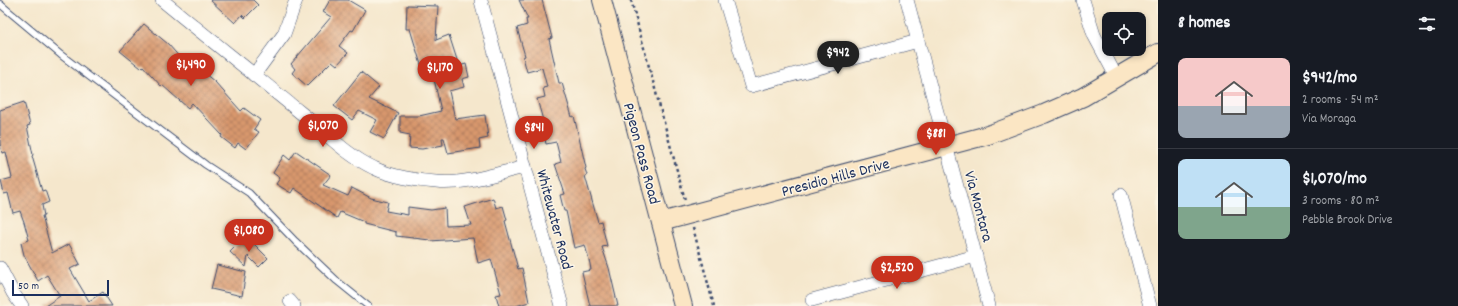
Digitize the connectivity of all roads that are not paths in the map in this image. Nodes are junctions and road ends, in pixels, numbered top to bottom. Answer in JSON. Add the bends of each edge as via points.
{"nodes":[{"id":1,"x":162,"y":0,"type":"edge"},
{"id":2,"x":296,"y":0,"type":"edge"},
{"id":3,"x":602,"y":0,"type":"edge"},
{"id":4,"x":725,"y":0,"type":"edge"},
{"id":5,"x":906,"y":0,"type":"edge"},
{"id":6,"x":1083,"y":0,"type":"edge"},
{"id":7,"x":481,"y":1,"type":"dead end"},
{"id":8,"x":0,"y":4,"type":"edge"},
{"id":9,"x":918,"y":41,"type":"junction"},
{"id":10,"x":1158,"y":53,"type":"edge"},
{"id":11,"x":254,"y":75,"type":"junction"},
{"id":12,"x":1117,"y":78,"type":"junction"},
{"id":13,"x":946,"y":146,"type":"junction"},
{"id":14,"x":525,"y":167,"type":"junction"},
{"id":15,"x":1121,"y":195,"type":"dead end"},
{"id":16,"x":661,"y":222,"type":"junction"},
{"id":17,"x":976,"y":256,"type":"junction"},
{"id":18,"x":0,"y":268,"type":"edge"},
{"id":19,"x":812,"y":300,"type":"dead end"},
{"id":20,"x":22,"y":306,"type":"edge"},
{"id":21,"x":368,"y":306,"type":"edge"},
{"id":22,"x":562,"y":306,"type":"edge"},
{"id":23,"x":683,"y":306,"type":"edge"},
{"id":24,"x":989,"y":306,"type":"edge"},
{"id":25,"x":1150,"y":306,"type":"edge"}],
"edges":[{"from":1,"to":11,"type":"street"},
{"from":2,"to":11,"type":"street","via":[[284,34]]},
{"from":3,"to":16,"type":"street","name":"Pigeon Pass Road"},
{"from":4,"to":9,"type":"street","via":[[751,86]]},
{"from":5,"to":9,"type":"street","name":"Via Montara"},
{"from":6,"to":12,"type":"street","via":[[1094,35]]},
{"from":7,"to":14,"type":"street","name":"Whitewater Road"},
{"from":8,"to":21,"type":"lane","via":[[67,60],[206,165],[250,193],[295,241]]},
{"from":9,"to":13,"type":"street","name":"Via Montara"},
{"from":10,"to":12,"type":"street","name":"Presidio Hills Drive"},
{"from":11,"to":14,"type":"street","via":[[346,152],[374,169],[406,178],[454,182]]},
{"from":12,"to":13,"type":"street","name":"Presidio Hills Drive","via":[[1083,98],[1044,114],[988,135]]},
{"from":13,"to":16,"type":"street","name":"Presidio Hills Drive"},
{"from":13,"to":17,"type":"street","name":"Via Montara"},
{"from":14,"to":22,"type":"street","name":"Whitewater Road"},
{"from":15,"to":25,"type":"street"},
{"from":16,"to":23,"type":"street","name":"Pigeon Pass Road"},
{"from":17,"to":19,"type":"street"},
{"from":17,"to":24,"type":"street","name":"Via Montara"},
{"from":18,"to":20,"type":"street"}]}
